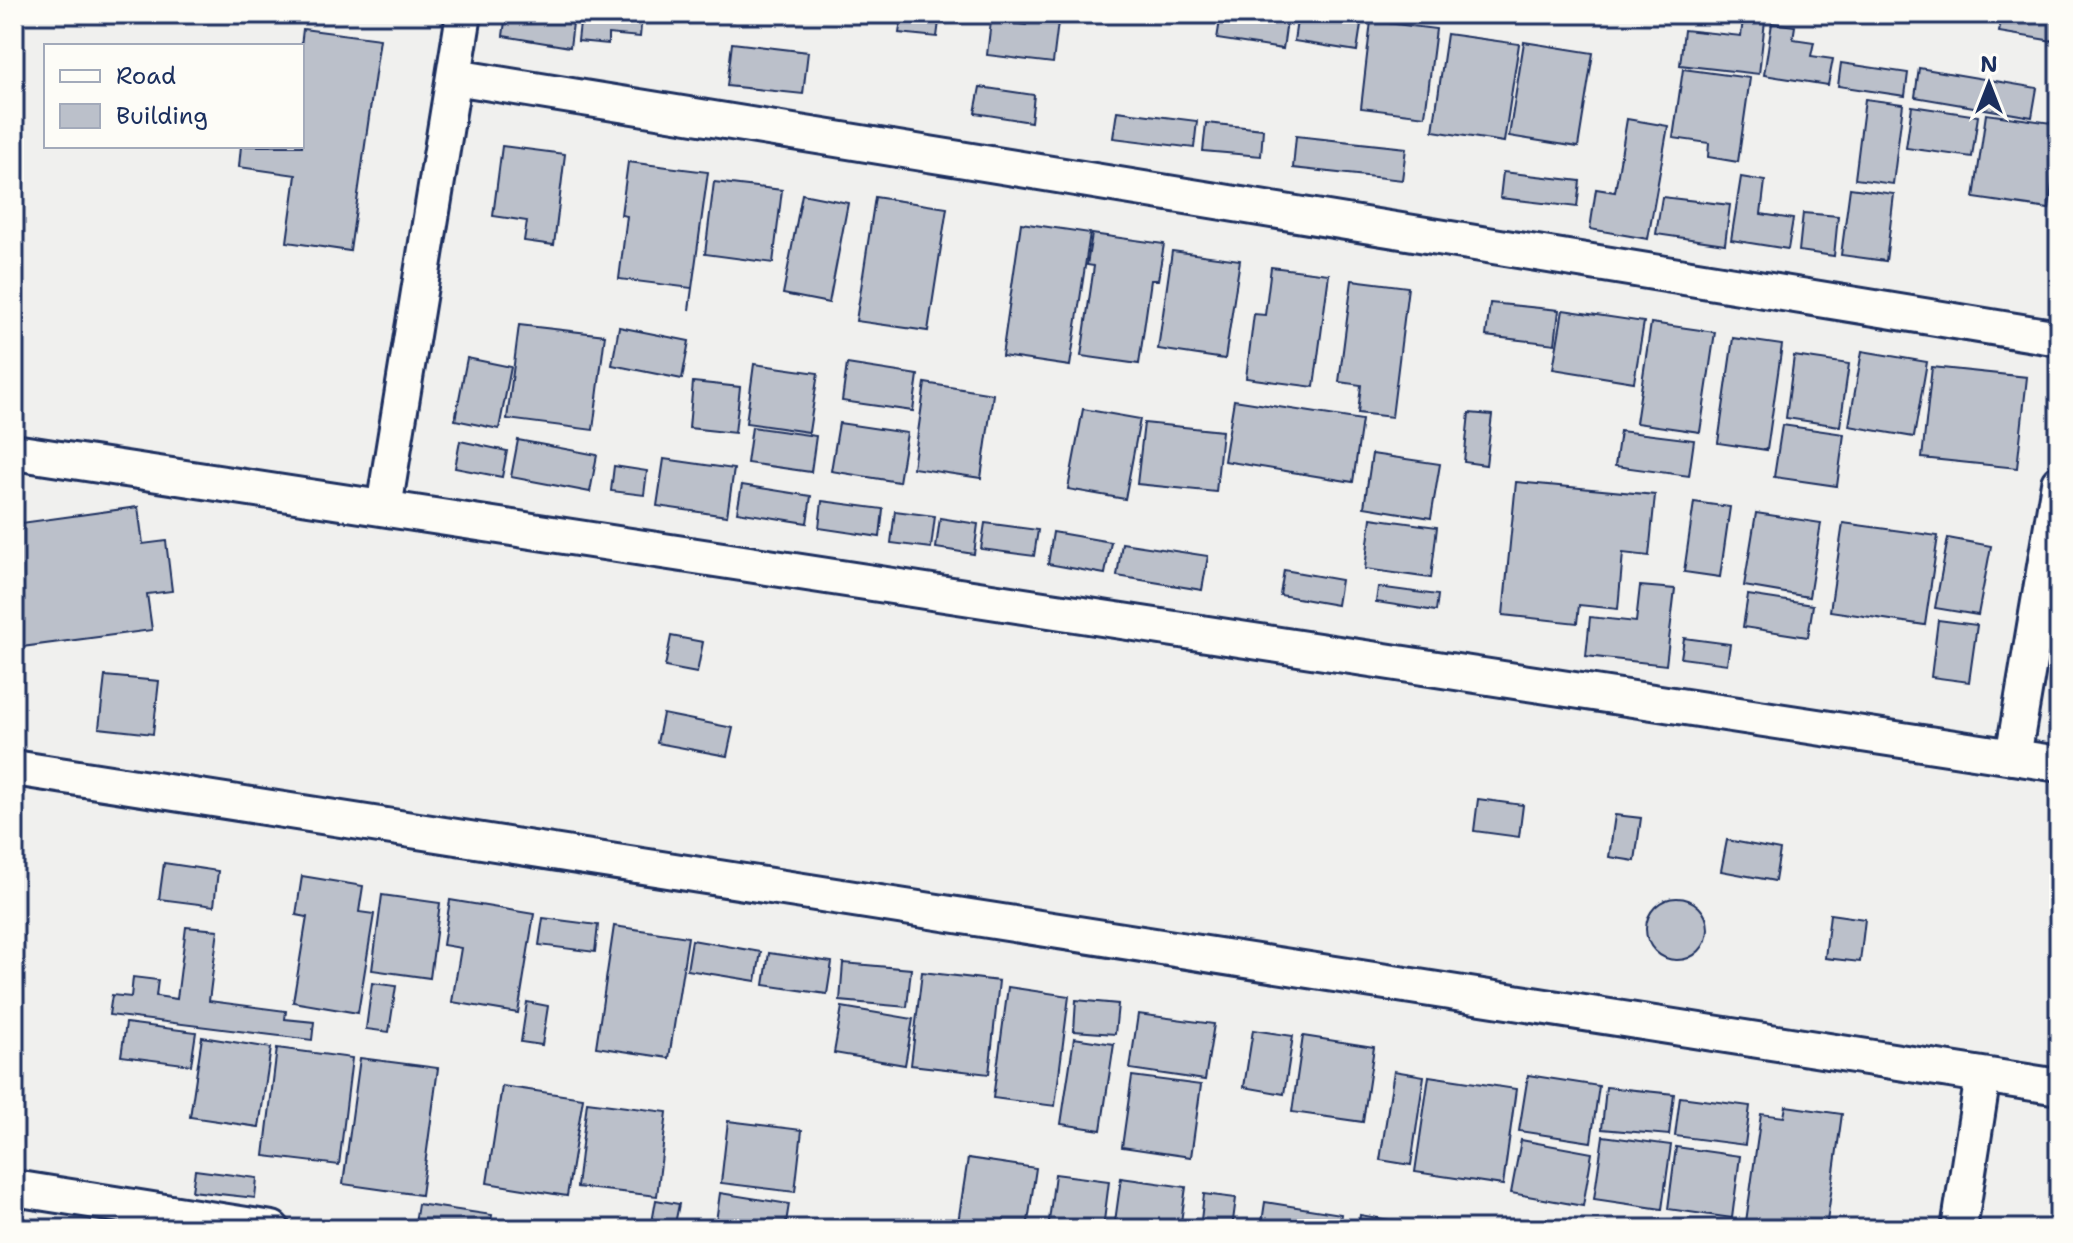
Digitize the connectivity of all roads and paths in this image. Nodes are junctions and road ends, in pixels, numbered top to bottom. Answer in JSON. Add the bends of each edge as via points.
{"nodes":[{"id":1,"x":464,"y":14,"type":"edge"},
{"id":2,"x":455,"y":77,"type":"junction"},
{"id":3,"x":2059,"y":338,"type":"edge"},
{"id":4,"x":14,"y":452,"type":"edge"},
{"id":5,"x":2059,"y":483,"type":"edge"},
{"id":6,"x":384,"y":508,"type":"junction"},
{"id":7,"x":2013,"y":757,"type":"junction"},
{"id":8,"x":2059,"y":764,"type":"edge"},
{"id":9,"x":14,"y":768,"type":"edge"},
{"id":10,"x":1983,"y":1076,"type":"junction"},
{"id":11,"x":2059,"y":1087,"type":"edge"},
{"id":12,"x":14,"y":1188,"type":"edge"},
{"id":13,"x":272,"y":1229,"type":"edge"},
{"id":14,"x":1959,"y":1229,"type":"edge"}],
"edges":[{"from":1,"to":2,"type":"street"},
{"from":2,"to":3,"type":"street"},
{"from":2,"to":6,"type":"street"},
{"from":4,"to":6,"type":"street"},
{"from":5,"to":7,"type":"street"},
{"from":6,"to":7,"type":"street"},
{"from":7,"to":8,"type":"street"},
{"from":9,"to":10,"type":"street"},
{"from":10,"to":11,"type":"street"},
{"from":10,"to":14,"type":"street"},
{"from":12,"to":13,"type":"street"}]}
